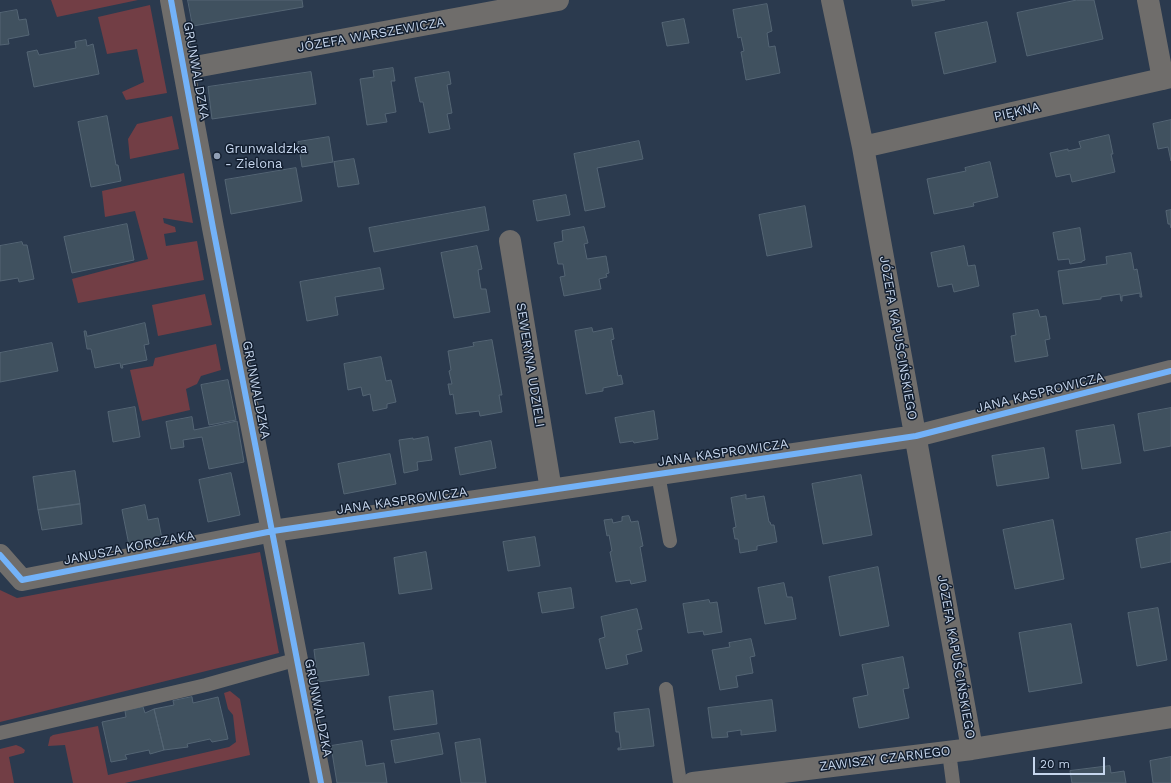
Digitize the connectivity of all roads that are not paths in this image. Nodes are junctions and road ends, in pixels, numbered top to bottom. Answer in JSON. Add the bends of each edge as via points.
{"nodes":[{"id":1,"x":171,"y":0,"type":"edge"},
{"id":2,"x":558,"y":0,"type":"edge"},
{"id":3,"x":832,"y":0,"type":"edge"},
{"id":4,"x":1148,"y":0,"type":"edge"},
{"id":5,"x":184,"y":69,"type":"junction"},
{"id":6,"x":1167,"y":78,"type":"edge"},
{"id":7,"x":863,"y":146,"type":"junction"},
{"id":8,"x":510,"y":241,"type":"dead end"},
{"id":9,"x":1171,"y":371,"type":"edge"},
{"id":10,"x":916,"y":436,"type":"junction"},
{"id":11,"x":658,"y":474,"type":"junction"},
{"id":12,"x":551,"y":490,"type":"junction"},
{"id":13,"x":273,"y":531,"type":"junction"},
{"id":14,"x":670,"y":541,"type":"dead end"},
{"id":15,"x":0,"y":555,"type":"edge"},
{"id":16,"x":298,"y":659,"type":"junction"},
{"id":17,"x":666,"y":689,"type":"dead end"},
{"id":18,"x":1171,"y":717,"type":"edge"},
{"id":19,"x":0,"y":733,"type":"edge"},
{"id":20,"x":972,"y":749,"type":"junction"},
{"id":21,"x":949,"y":752,"type":"junction"},
{"id":22,"x":321,"y":783,"type":"edge"},
{"id":23,"x":680,"y":783,"type":"edge"},
{"id":24,"x":693,"y":783,"type":"edge"},
{"id":25,"x":953,"y":783,"type":"edge"}],
"edges":[{"from":1,"to":5,"type":"street","name":"GRUNWALDZKA"},
{"from":2,"to":5,"type":"street","name":"JÓZEFA WARSZEWICZA"},
{"from":3,"to":7,"type":"street","name":"JÓZEFA KAPUŚCIŃSKIEGO"},
{"from":4,"to":6,"type":"street"},
{"from":5,"to":13,"type":"street","name":"GRUNWALDZKA"},
{"from":6,"to":7,"type":"street","name":"PIĘKNA"},
{"from":7,"to":10,"type":"street","name":"JÓZEFA KAPUŚCIŃSKIEGO"},
{"from":8,"to":12,"type":"street","name":"SEWERYNA UDZIELI"},
{"from":9,"to":10,"type":"street","name":"JANA KASPROWICZA"},
{"from":10,"to":11,"type":"street","name":"JANA KASPROWICZA"},
{"from":10,"to":20,"type":"street","name":"JÓZEFA KAPUŚCIŃSKIEGO"},
{"from":11,"to":12,"type":"street","name":"JANA KASPROWICZA"},
{"from":11,"to":14,"type":"lane"},
{"from":12,"to":13,"type":"street","name":"JANA KASPROWICZA"},
{"from":13,"to":15,"type":"street","name":"JANUSZA KORCZAKA","via":[[22,580]]},
{"from":13,"to":16,"type":"street","name":"GRUNWALDZKA"},
{"from":16,"to":19,"type":"lane","via":[[206,685]]},
{"from":16,"to":22,"type":"street","name":"GRUNWALDZKA"},
{"from":17,"to":23,"type":"lane"},
{"from":18,"to":20,"type":"street","name":"ZAWISZY CZARNEGO"},
{"from":20,"to":21,"type":"street","name":"ZAWISZY CZARNEGO"},
{"from":21,"to":24,"type":"street","name":"ZAWISZY CZARNEGO"},
{"from":21,"to":25,"type":"lane"}]}
